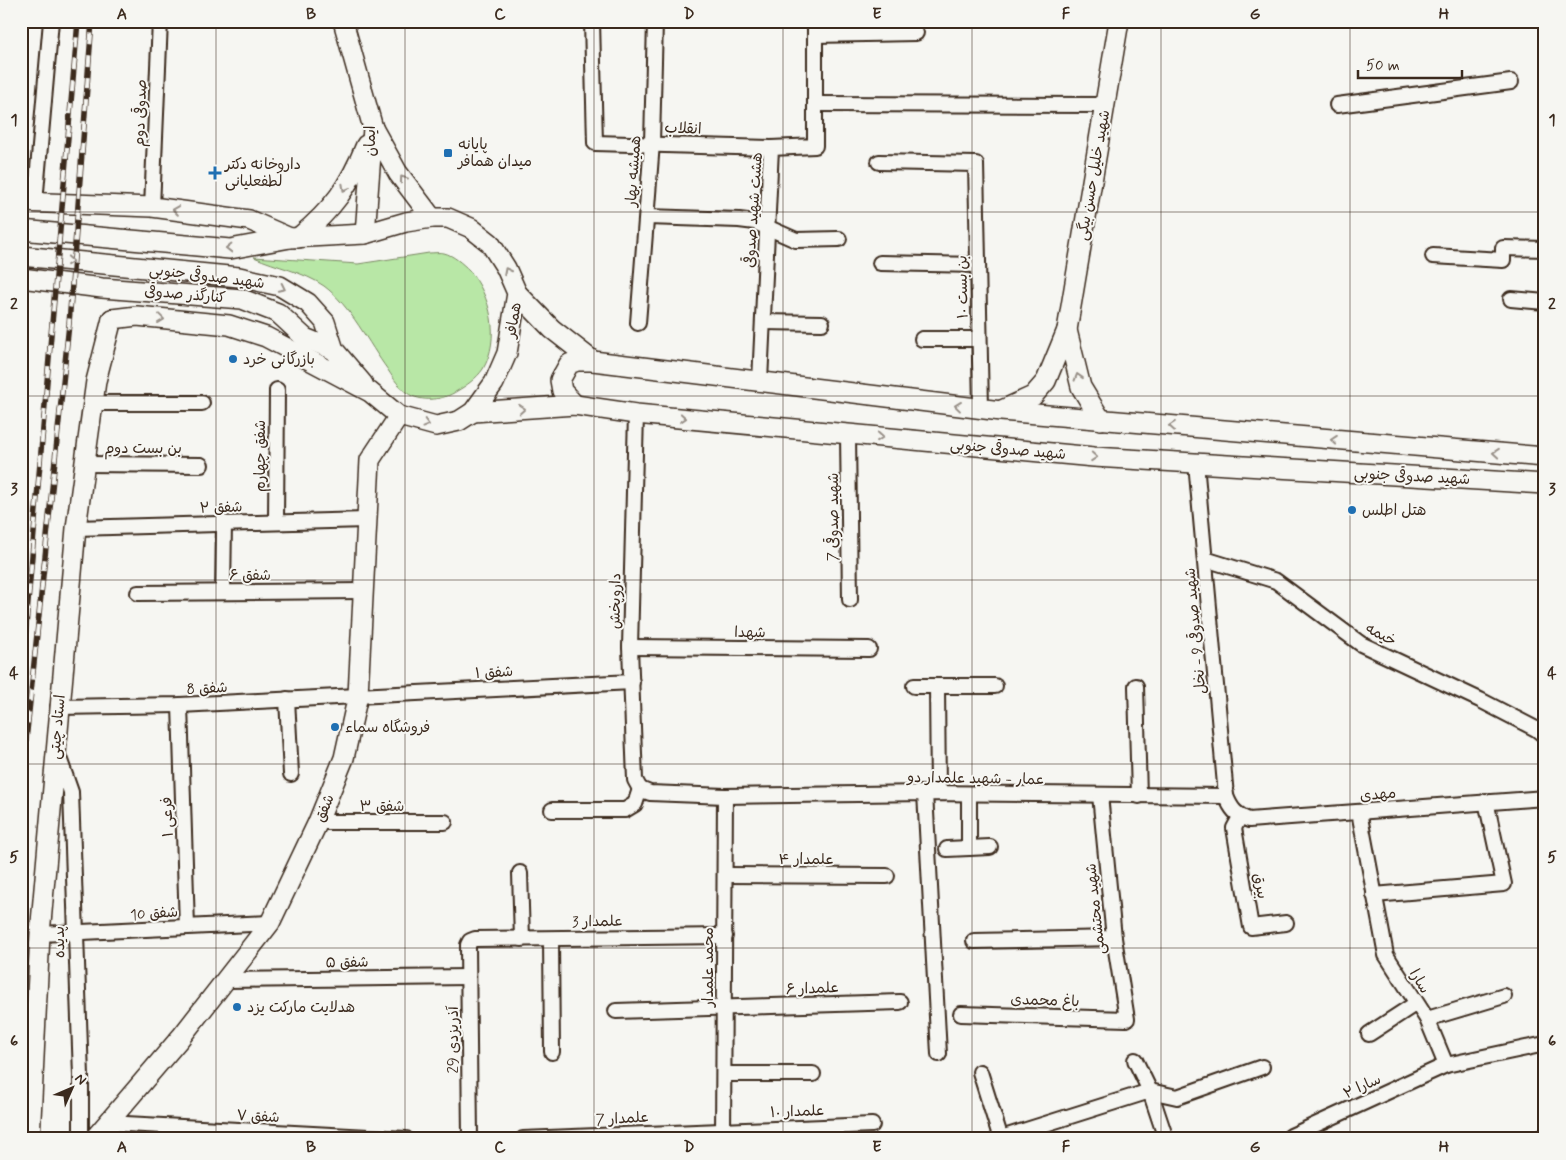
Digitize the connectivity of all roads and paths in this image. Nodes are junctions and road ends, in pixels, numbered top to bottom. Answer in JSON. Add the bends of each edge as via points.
{"nodes":[{"id":1,"x":51,"y":21,"type":"edge"},
{"id":2,"x":160,"y":21,"type":"edge"},
{"id":3,"x":343,"y":21,"type":"edge"},
{"id":4,"x":592,"y":21,"type":"edge"},
{"id":5,"x":655,"y":21,"type":"edge"},
{"id":6,"x":1119,"y":21,"type":"edge"},
{"id":7,"x":815,"y":28,"type":"edge"},
{"id":8,"x":916,"y":34,"type":"dead end"},
{"id":9,"x":1511,"y":82,"type":"dead end"},
{"id":10,"x":815,"y":104,"type":"junction"},
{"id":11,"x":1337,"y":105,"type":"dead end"},
{"id":12,"x":1104,"y":106,"type":"junction"},
{"id":13,"x":373,"y":128,"type":"junction"},
{"id":14,"x":652,"y":143,"type":"junction"},
{"id":15,"x":771,"y":148,"type":"junction"},
{"id":16,"x":879,"y":162,"type":"dead end"},
{"id":17,"x":28,"y":203,"type":"edge"},
{"id":18,"x":152,"y":206,"type":"junction"},
{"id":19,"x":647,"y":217,"type":"junction"},
{"id":20,"x":432,"y":218,"type":"junction"},
{"id":21,"x":767,"y":228,"type":"junction"},
{"id":22,"x":21,"y":230,"type":"edge"},
{"id":23,"x":365,"y":234,"type":"junction"},
{"id":24,"x":294,"y":238,"type":"junction"},
{"id":25,"x":839,"y":239,"type":"dead end"},
{"id":26,"x":1545,"y":248,"type":"edge"},
{"id":27,"x":21,"y":256,"type":"edge"},
{"id":28,"x":1433,"y":256,"type":"dead end"},
{"id":29,"x":880,"y":263,"type":"dead end"},
{"id":30,"x":978,"y":265,"type":"junction"},
{"id":31,"x":21,"y":278,"type":"edge"},
{"id":32,"x":102,"y":288,"type":"junction"},
{"id":33,"x":517,"y":293,"type":"junction"},
{"id":34,"x":1511,"y":299,"type":"dead end"},
{"id":35,"x":1545,"y":302,"type":"edge"},
{"id":36,"x":112,"y":318,"type":"junction"},
{"id":37,"x":763,"y":322,"type":"junction"},
{"id":38,"x":638,"y":323,"type":"dead end"},
{"id":39,"x":822,"y":323,"type":"dead end"},
{"id":40,"x":1067,"y":330,"type":"junction"},
{"id":41,"x":922,"y":338,"type":"dead end"},
{"id":42,"x":979,"y":339,"type":"junction"},
{"id":43,"x":334,"y":350,"type":"junction"},
{"id":44,"x":593,"y":361,"type":"junction"},
{"id":45,"x":760,"y":382,"type":"junction"},
{"id":46,"x":277,"y":390,"type":"dead end"},
{"id":47,"x":370,"y":392,"type":"junction"},
{"id":48,"x":93,"y":403,"type":"junction"},
{"id":49,"x":202,"y":403,"type":"dead end"},
{"id":50,"x":575,"y":405,"type":"junction"},
{"id":51,"x":981,"y":408,"type":"junction"},
{"id":52,"x":1001,"y":411,"type":"junction"},
{"id":53,"x":473,"y":412,"type":"junction"},
{"id":54,"x":636,"y":414,"type":"junction"},
{"id":55,"x":399,"y":416,"type":"junction"},
{"id":56,"x":1101,"y":420,"type":"junction"},
{"id":57,"x":848,"y":434,"type":"junction"},
{"id":58,"x":1545,"y":457,"type":"edge"},
{"id":59,"x":1196,"y":463,"type":"junction"},
{"id":60,"x":85,"y":464,"type":"junction"},
{"id":61,"x":201,"y":465,"type":"dead end"},
{"id":62,"x":1545,"y":484,"type":"edge"},
{"id":63,"x":366,"y":520,"type":"junction"},
{"id":64,"x":276,"y":522,"type":"junction"},
{"id":65,"x":224,"y":523,"type":"junction"},
{"id":66,"x":76,"y":528,"type":"junction"},
{"id":67,"x":1205,"y":559,"type":"junction"},
{"id":68,"x":223,"y":591,"type":"junction"},
{"id":69,"x":363,"y":591,"type":"junction"},
{"id":70,"x":138,"y":593,"type":"dead end"},
{"id":71,"x":850,"y":600,"type":"dead end"},
{"id":72,"x":630,"y":647,"type":"junction"},
{"id":73,"x":868,"y":650,"type":"dead end"},
{"id":74,"x":632,"y":682,"type":"junction"},
{"id":75,"x":914,"y":686,"type":"dead end"},
{"id":76,"x":937,"y":686,"type":"junction"},
{"id":77,"x":995,"y":686,"type":"dead end"},
{"id":78,"x":1136,"y":686,"type":"dead end"},
{"id":79,"x":358,"y":695,"type":"junction"},
{"id":80,"x":288,"y":700,"type":"junction"},
{"id":81,"x":58,"y":706,"type":"junction"},
{"id":82,"x":180,"y":706,"type":"junction"},
{"id":83,"x":1545,"y":736,"type":"edge"},
{"id":84,"x":55,"y":748,"type":"junction"},
{"id":85,"x":291,"y":774,"type":"dead end"},
{"id":86,"x":640,"y":789,"type":"junction"},
{"id":87,"x":932,"y":793,"type":"junction"},
{"id":88,"x":969,"y":794,"type":"junction"},
{"id":89,"x":1100,"y":795,"type":"junction"},
{"id":90,"x":725,"y":796,"type":"junction"},
{"id":91,"x":1139,"y":796,"type":"junction"},
{"id":92,"x":1226,"y":796,"type":"junction"},
{"id":93,"x":1545,"y":798,"type":"edge"},
{"id":94,"x":1486,"y":801,"type":"junction"},
{"id":95,"x":552,"y":810,"type":"dead end"},
{"id":96,"x":1359,"y":812,"type":"junction"},
{"id":97,"x":1240,"y":817,"type":"junction"},
{"id":98,"x":318,"y":822,"type":"junction"},
{"id":99,"x":444,"y":822,"type":"dead end"},
{"id":100,"x":990,"y":847,"type":"dead end"},
{"id":101,"x":969,"y":848,"type":"junction"},
{"id":102,"x":947,"y":849,"type":"dead end"},
{"id":103,"x":520,"y":873,"type":"dead end"},
{"id":104,"x":725,"y":875,"type":"junction"},
{"id":105,"x":887,"y":876,"type":"dead end"},
{"id":106,"x":1374,"y":895,"type":"junction"},
{"id":107,"x":270,"y":923,"type":"junction"},
{"id":108,"x":1286,"y":923,"type":"dead end"},
{"id":109,"x":187,"y":927,"type":"junction"},
{"id":110,"x":40,"y":934,"type":"junction"},
{"id":111,"x":76,"y":934,"type":"junction"},
{"id":112,"x":725,"y":936,"type":"junction"},
{"id":113,"x":1114,"y":938,"type":"junction"},
{"id":114,"x":522,"y":939,"type":"junction"},
{"id":115,"x":551,"y":939,"type":"junction"},
{"id":116,"x":470,"y":941,"type":"joint"},
{"id":117,"x":974,"y":941,"type":"dead end"},
{"id":118,"x":468,"y":977,"type":"junction"},
{"id":119,"x":227,"y":980,"type":"junction"},
{"id":120,"x":1504,"y":996,"type":"dead end"},
{"id":121,"x":900,"y":1002,"type":"dead end"},
{"id":122,"x":1415,"y":1004,"type":"junction"},
{"id":123,"x":724,"y":1007,"type":"junction"},
{"id":124,"x":616,"y":1011,"type":"dead end"},
{"id":125,"x":961,"y":1014,"type":"dead end"},
{"id":126,"x":1127,"y":1019,"type":"joint"},
{"id":127,"x":1427,"y":1019,"type":"junction"},
{"id":128,"x":1369,"y":1034,"type":"dead end"},
{"id":129,"x":1545,"y":1044,"type":"edge"},
{"id":130,"x":552,"y":1052,"type":"dead end"},
{"id":131,"x":939,"y":1054,"type":"dead end"},
{"id":132,"x":1135,"y":1060,"type":"dead end"},
{"id":133,"x":1446,"y":1064,"type":"junction"},
{"id":134,"x":1262,"y":1067,"type":"dead end"},
{"id":135,"x":980,"y":1072,"type":"dead end"},
{"id":136,"x":724,"y":1074,"type":"junction"},
{"id":137,"x":813,"y":1074,"type":"dead end"},
{"id":138,"x":1150,"y":1092,"type":"junction"},
{"id":139,"x":107,"y":1123,"type":"junction"},
{"id":140,"x":872,"y":1125,"type":"dead end"},
{"id":141,"x":724,"y":1134,"type":"edge"},
{"id":142,"x":1291,"y":1136,"type":"dead end"},
{"id":143,"x":1545,"y":1136,"type":"edge"},
{"id":144,"x":1001,"y":1138,"type":"edge"},
{"id":145,"x":30,"y":1139,"type":"edge"},
{"id":146,"x":81,"y":1139,"type":"edge"},
{"id":147,"x":94,"y":1139,"type":"edge"},
{"id":148,"x":406,"y":1139,"type":"edge"},
{"id":149,"x":470,"y":1139,"type":"edge"},
{"id":150,"x":523,"y":1139,"type":"edge"},
{"id":151,"x":1166,"y":1139,"type":"edge"},
{"id":152,"x":1537,"y":1139,"type":"edge"}],
"edges":[{"from":1,"to":17,"type":"street"},
{"from":2,"to":18,"type":"street","name":"صدوقی دوم"},
{"from":3,"to":13,"type":"main road","name":"ایمان"},
{"from":4,"to":14,"type":"street","name":"انقلاب","via":[[595,143]]},
{"from":5,"to":14,"type":"street","name":"همیشه بهار"},
{"from":6,"to":12,"type":"main road","name":"شهید خلیل حسن بیگی"},
{"from":7,"to":8,"type":"street"},
{"from":7,"to":10,"type":"street","name":"هشت شهید صدوقی"},
{"from":9,"to":11,"type":"street"},
{"from":10,"to":12,"type":"street"},
{"from":10,"to":15,"type":"street","name":"هشت شهید صدوقی","via":[[815,146]]},
{"from":12,"to":40,"type":"main road","name":"شهید خلیل حسن بیگی"},
{"from":20,"to":13,"type":"main road","one_way":true,"via":[[398,173]]},
{"from":13,"to":23,"type":"main road","name":"ایمان"},
{"from":13,"to":24,"type":"main road","one_way":true,"via":[[342,195],[319,221]]},
{"from":14,"to":15,"type":"street","name":"انقلاب"},
{"from":14,"to":19,"type":"street","name":"همیشه بهار"},
{"from":15,"to":21,"type":"street","name":"هشت شهید صدوقی"},
{"from":16,"to":30,"type":"street","name":"بن بست ۱۰","via":[[976,164]]},
{"from":17,"to":18,"type":"main road"},
{"from":24,"to":18,"type":"main road","one_way":true,"via":[[249,220]]},
{"from":19,"to":21,"type":"street","via":[[739,220]]},
{"from":19,"to":38,"type":"street","name":"همیشه بهار"},
{"from":20,"to":23,"type":"main road","name":"همافر"},
{"from":33,"to":20,"type":"main road","name":"همافر","one_way":true,"via":[[490,243],[456,221]]},
{"from":21,"to":25,"type":"street","via":[[796,240]]},
{"from":21,"to":37,"type":"street","name":"هشت شهید صدوقی"},
{"from":24,"to":22,"type":"main road","name":"شهید صدوقی جنوبی","one_way":true,"via":[[230,249]]},
{"from":23,"to":24,"type":"main road","name":"شهید صدوقی جنوبی"},
{"from":26,"to":28,"type":"street","via":[[1503,248],[1503,260]]},
{"from":27,"to":43,"type":"main road","name":"شهید صدوقی جنوبی","one_way":true,"via":[[239,277],[280,286],[308,304],[325,322]]},
{"from":29,"to":30,"type":"street"},
{"from":30,"to":42,"type":"street","name":"بن بست ۱۰"},
{"from":31,"to":32,"type":"main road","name":"کنارگذر صدوقی"},
{"from":32,"to":36,"type":"main road"},
{"from":32,"to":43,"type":"main road","name":"کنارگذر صدوقی","via":[[242,299],[278,313],[305,338]]},
{"from":33,"to":44,"type":"main road","via":[[552,329]]},
{"from":33,"to":53,"type":"main road","name":"همافر","via":[[507,354],[494,384]]},
{"from":34,"to":35,"type":"street"},
{"from":36,"to":47,"type":"main road","one_way":true,"via":[[137,316],[229,325],[266,338]]},
{"from":36,"to":48,"type":"main road","name":"استاد چیتی"},
{"from":37,"to":39,"type":"street"},
{"from":37,"to":45,"type":"street","name":"هشت شهید صدوقی"},
{"from":40,"to":52,"type":"main road","via":[[1046,381],[1033,396]]},
{"from":56,"to":40,"type":"main road","one_way":true,"via":[[1082,387]]},
{"from":41,"to":42,"type":"street"},
{"from":42,"to":51,"type":"street","name":"بن بست ۱۰"},
{"from":43,"to":47,"type":"main road","name":"شهید صدوقی جنوبی"},
{"from":44,"to":45,"type":"main road","name":"شهید صدوقی جنوبی"},
{"from":44,"to":50,"type":"main road","name":"شهید صدوقی جنوبی","via":[[569,364],[560,380],[562,391]]},
{"from":51,"to":45,"type":"main road","name":"شهید صدوقی جنوبی","one_way":true},
{"from":46,"to":64,"type":"street","name":"شفق چهارم"},
{"from":47,"to":55,"type":"main road","name":"همافر"},
{"from":48,"to":49,"type":"street"},
{"from":48,"to":60,"type":"main road","name":"استاد چیتی"},
{"from":53,"to":50,"type":"main road","name":"شهید صدوقی جنوبی","one_way":true},
{"from":50,"to":54,"type":"main road","name":"شهید صدوقی جنوبی"},
{"from":51,"to":52,"type":"main road","name":"شهید صدوقی جنوبی"},
{"from":52,"to":56,"type":"main road","name":"شهید صدوقی جنوبی"},
{"from":55,"to":53,"type":"main road","name":"همافر","one_way":true,"via":[[436,426],[459,421]]},
{"from":54,"to":57,"type":"main road","name":"شهید صدوقی جنوبی","one_way":true},
{"from":54,"to":72,"type":"street","name":"داروپخش"},
{"from":55,"to":63,"type":"main road","name":"شفق","via":[[370,460]]},
{"from":58,"to":56,"type":"main road","name":"شهید صدوقی جنوبی","one_way":true},
{"from":57,"to":59,"type":"main road","name":"شهید صدوقی جنوبی","one_way":true},
{"from":57,"to":71,"type":"street","name":"شهید صدوقی 7"},
{"from":59,"to":62,"type":"main road","name":"شهید صدوقی جنوبی"},
{"from":59,"to":67,"type":"street","name":"شهید صدوقی 9 - نخل"},
{"from":60,"to":61,"type":"street","name":"بن بست دوم"},
{"from":60,"to":66,"type":"main road","name":"استاد چیتی"},
{"from":63,"to":64,"type":"street","name":"شفق ۲"},
{"from":63,"to":69,"type":"main road","name":"شفق"},
{"from":64,"to":65,"type":"street","name":"شفق ۲"},
{"from":65,"to":66,"type":"street","name":"شفق ۲"},
{"from":65,"to":68,"type":"street"},
{"from":66,"to":81,"type":"main road","name":"استاد چیتی"},
{"from":67,"to":83,"type":"street","name":"خیمه","via":[[1276,581],[1361,644],[1480,700]]},
{"from":67,"to":92,"type":"street","name":"شهید صدوقی 9 - نخل"},
{"from":68,"to":69,"type":"street","name":"شفق ۶"},
{"from":68,"to":70,"type":"street","name":"شفق ۶"},
{"from":69,"to":79,"type":"main road","name":"شفق"},
{"from":72,"to":73,"type":"street","name":"شهدا"},
{"from":72,"to":74,"type":"street","name":"داروپخش"},
{"from":74,"to":79,"type":"street","name":"شفق ۱"},
{"from":74,"to":86,"type":"street","name":"داروپخش","via":[[635,780]]},
{"from":75,"to":76,"type":"street"},
{"from":76,"to":77,"type":"street"},
{"from":76,"to":87,"type":"street"},
{"from":78,"to":91,"type":"street"},
{"from":79,"to":80,"type":"street","name":"شفق 8"},
{"from":79,"to":98,"type":"main road","name":"شفق","via":[[344,758]]},
{"from":80,"to":82,"type":"street","name":"شفق 8"},
{"from":80,"to":85,"type":"street"},
{"from":81,"to":82,"type":"street","name":"شفق 8"},
{"from":81,"to":84,"type":"main road","name":"استاد چیتی"},
{"from":82,"to":109,"type":"street","name":"فرعی ۱"},
{"from":84,"to":110,"type":"main road","name":"استاد چیتی"},
{"from":84,"to":111,"type":"street","name":"پدیده","via":[[71,792]]},
{"from":86,"to":90,"type":"street","name":"عمار - شهید علمدار دو"},
{"from":86,"to":95,"type":"street","via":[[635,804],[625,810]]},
{"from":87,"to":88,"type":"street","name":"عمار - شهید علمدار دو"},
{"from":87,"to":90,"type":"street","name":"عمار - شهید علمدار دو"},
{"from":87,"to":131,"type":"street"},
{"from":88,"to":89,"type":"street","name":"عمار - شهید علمدار دو"},
{"from":88,"to":101,"type":"street"},
{"from":89,"to":91,"type":"street","name":"عمار - شهید علمدار دو"},
{"from":89,"to":113,"type":"street","name":"شهید محتشمی"},
{"from":90,"to":104,"type":"street","name":"محمد علمدار"},
{"from":91,"to":92,"type":"street","name":"عمار - شهید علمدار دو"},
{"from":92,"to":97,"type":"street","via":[[1230,808]]},
{"from":93,"to":94,"type":"street","name":"مهدی"},
{"from":94,"to":96,"type":"street","name":"مهدی"},
{"from":94,"to":106,"type":"street","via":[[1504,884]]},
{"from":96,"to":97,"type":"street","name":"مهدی","via":[[1249,820]]},
{"from":96,"to":106,"type":"street","name":"سارا"},
{"from":97,"to":108,"type":"street","name":"بیرق","via":[[1234,828],[1251,927]]},
{"from":98,"to":99,"type":"street","name":"شفق ۳"},
{"from":98,"to":107,"type":"main road","name":"شفق"},
{"from":100,"to":101,"type":"street"},
{"from":101,"to":102,"type":"street"},
{"from":103,"to":114,"type":"street"},
{"from":104,"to":105,"type":"street","name":"علمدار ۴"},
{"from":104,"to":112,"type":"street","name":"محمد علمدار"},
{"from":106,"to":122,"type":"street","name":"سارا","via":[[1386,955]]},
{"from":107,"to":109,"type":"street","name":"شفق 10"},
{"from":107,"to":119,"type":"main road","name":"شفق"},
{"from":109,"to":111,"type":"street","name":"شفق 10"},
{"from":110,"to":111,"type":"street","name":"شفق 10"},
{"from":110,"to":145,"type":"main road","name":"استاد چیتی"},
{"from":111,"to":146,"type":"street","name":"پدیده"},
{"from":112,"to":115,"type":"street","name":"علمدار 3"},
{"from":112,"to":123,"type":"street","name":"محمد علمدار"},
{"from":113,"to":117,"type":"street"},
{"from":113,"to":126,"type":"street","name":"شهید محتشمی"},
{"from":114,"to":115,"type":"street","name":"علمدار 3"},
{"from":114,"to":116,"type":"street","name":"علمدار 3"},
{"from":115,"to":130,"type":"street"},
{"from":116,"to":118,"type":"street","name":"آذریزدی 29"},
{"from":118,"to":119,"type":"street","name":"شفق ۵"},
{"from":118,"to":149,"type":"street","name":"آذریزدی 29"},
{"from":119,"to":139,"type":"main road","name":"شفق"},
{"from":120,"to":127,"type":"street"},
{"from":121,"to":123,"type":"street","name":"علمدار ۶"},
{"from":122,"to":127,"type":"street","name":"سارا"},
{"from":122,"to":128,"type":"street"},
{"from":123,"to":124,"type":"street","name":"علمدار ۶"},
{"from":123,"to":136,"type":"street","name":"محمد علمدار"},
{"from":125,"to":126,"type":"street","name":"باغ محمدی"},
{"from":127,"to":133,"type":"street","name":"سارا"},
{"from":129,"to":133,"type":"street"},
{"from":132,"to":138,"type":"street"},
{"from":133,"to":142,"type":"street","name":"سارا ۲"},
{"from":134,"to":138,"type":"street","via":[[1177,1097]]},
{"from":135,"to":144,"type":"street"},
{"from":136,"to":137,"type":"street"},
{"from":136,"to":141,"type":"street","name":"محمد علمدار"},
{"from":138,"to":144,"type":"street"},
{"from":138,"to":151,"type":"street"},
{"from":139,"to":147,"type":"main road","name":"شفق"},
{"from":139,"to":148,"type":"street","name":"شفق ۷"},
{"from":140,"to":141,"type":"street","name":"علمدار ۱۰"},
{"from":141,"to":150,"type":"street","name":"علمدار 7"},
{"from":143,"to":152,"type":"street"}]}
